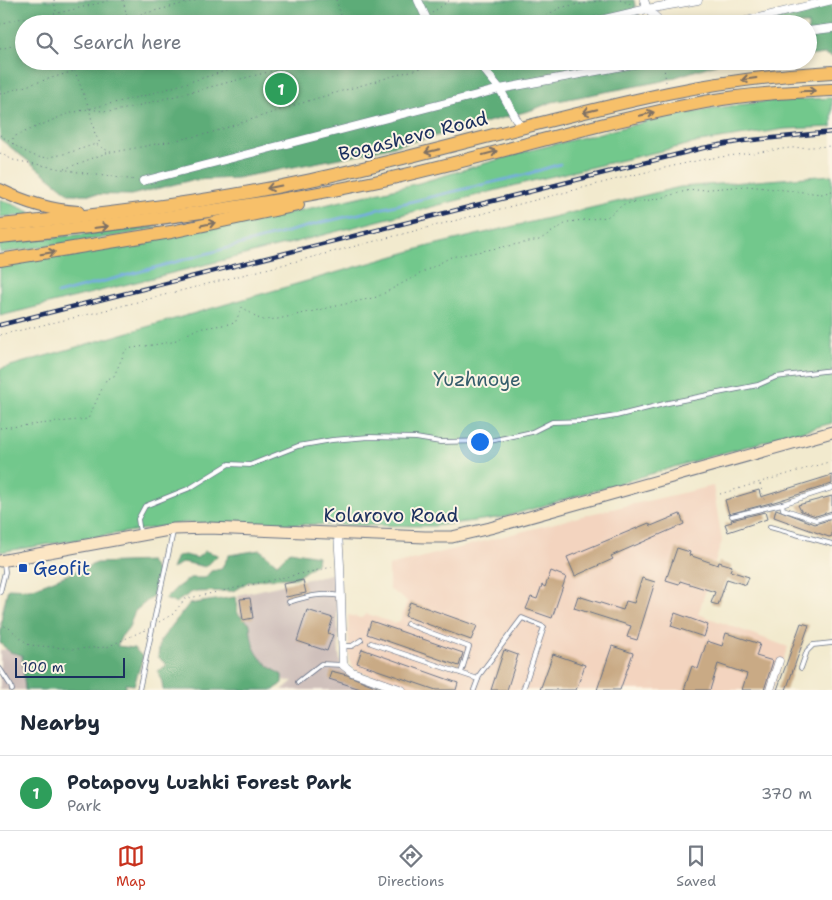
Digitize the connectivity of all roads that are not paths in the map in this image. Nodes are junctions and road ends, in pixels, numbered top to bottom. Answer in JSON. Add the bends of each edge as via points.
{"nodes":[{"id":1,"x":418,"y":0,"type":"edge"},
{"id":2,"x":644,"y":0,"type":"edge"},
{"id":3,"x":698,"y":0,"type":"edge"},
{"id":4,"x":832,"y":0,"type":"edge"},
{"id":5,"x":647,"y":9,"type":"junction"},
{"id":6,"x":424,"y":15,"type":"edge"},
{"id":7,"x":622,"y":15,"type":"edge"},
{"id":8,"x":653,"y":15,"type":"edge"},
{"id":9,"x":771,"y":15,"type":"edge"},
{"id":10,"x":832,"y":28,"type":"edge"},
{"id":11,"x":817,"y":30,"type":"edge"},
{"id":12,"x":484,"y":70,"type":"edge"},
{"id":13,"x":602,"y":70,"type":"edge"},
{"id":14,"x":832,"y":72,"type":"edge"},
{"id":15,"x":500,"y":89,"type":"junction"},
{"id":16,"x":832,"y":90,"type":"edge"},
{"id":17,"x":521,"y":128,"type":"junction"},
{"id":18,"x":143,"y":181,"type":"road end"},
{"id":19,"x":374,"y":182,"type":"junction"},
{"id":20,"x":0,"y":190,"type":"edge"},
{"id":21,"x":130,"y":210,"type":"junction"},
{"id":22,"x":0,"y":225,"type":"edge"},
{"id":23,"x":0,"y":237,"type":"edge"},
{"id":24,"x":0,"y":260,"type":"edge"},
{"id":25,"x":832,"y":370,"type":"edge"},
{"id":26,"x":832,"y":432,"type":"edge"},
{"id":27,"x":832,"y":488,"type":"edge"},
{"id":28,"x":782,"y":504,"type":"junction"},
{"id":29,"x":832,"y":515,"type":"edge"},
{"id":30,"x":732,"y":516,"type":"dead end"},
{"id":31,"x":770,"y":527,"type":"dead end"},
{"id":32,"x":174,"y":530,"type":"junction"},
{"id":33,"x":338,"y":534,"type":"junction"},
{"id":34,"x":140,"y":535,"type":"junction"},
{"id":35,"x":832,"y":544,"type":"edge"},
{"id":36,"x":2,"y":560,"type":"edge"},
{"id":37,"x":0,"y":592,"type":"edge"},
{"id":38,"x":341,"y":596,"type":"junction"},
{"id":39,"x":289,"y":602,"type":"dead end"},
{"id":40,"x":406,"y":624,"type":"dead end"},
{"id":41,"x":361,"y":640,"type":"dead end"},
{"id":42,"x":832,"y":643,"type":"edge"},
{"id":43,"x":371,"y":644,"type":"dead end"},
{"id":44,"x":343,"y":646,"type":"junction"},
{"id":45,"x":779,"y":661,"type":"dead end"},
{"id":46,"x":343,"y":665,"type":"junction"},
{"id":47,"x":801,"y":668,"type":"dead end"},
{"id":48,"x":0,"y":669,"type":"edge"},
{"id":49,"x":461,"y":674,"type":"junction"},
{"id":50,"x":478,"y":679,"type":"junction"},
{"id":51,"x":298,"y":682,"type":"dead end"},
{"id":52,"x":12,"y":690,"type":"edge"},
{"id":53,"x":140,"y":690,"type":"edge"},
{"id":54,"x":402,"y":690,"type":"edge"},
{"id":55,"x":474,"y":690,"type":"edge"},
{"id":56,"x":523,"y":690,"type":"edge"},
{"id":57,"x":770,"y":690,"type":"edge"}],
"edges":[{"from":1,"to":6,"type":"street"},
{"from":2,"to":5,"type":"street"},
{"from":3,"to":5,"type":"street"},
{"from":4,"to":9,"type":"street"},
{"from":5,"to":7,"type":"street"},
{"from":5,"to":8,"type":"street"},
{"from":10,"to":11,"type":"street"},
{"from":12,"to":15,"type":"street"},
{"from":13,"to":15,"type":"street"},
{"from":14,"to":17,"type":"main road","name":"Bogashevo Road","one_way":true,"via":[[767,76],[705,85]]},
{"from":15,"to":17,"type":"street"},
{"from":15,"to":18,"type":"street"},
{"from":19,"to":16,"type":"main road","name":"Bogashevo Road","one_way":true,"via":[[679,107],[740,97]]},
{"from":17,"to":21,"type":"main road","name":"Bogashevo Road","one_way":true,"via":[[302,182]]},
{"from":23,"to":19,"type":"main road","name":"Bogashevo Road","one_way":true,"via":[[170,218]]},
{"from":24,"to":19,"type":"main road","one_way":true,"via":[[206,225],[314,201]]},
{"from":20,"to":21,"type":"main road","via":[[47,208],[86,212]]},
{"from":21,"to":22,"type":"main road","name":"Bogashevo Road"},
{"from":25,"to":34,"type":"lane","via":[[776,377],[758,385],[616,416],[552,422],[532,432],[490,441],[440,442],[369,437],[298,446],[250,465],[229,464],[190,488],[144,506],[138,519]]},
{"from":26,"to":33,"type":"main road","name":"Kolarovo Road","via":[[452,537]]},
{"from":27,"to":28,"type":"lane"},
{"from":28,"to":29,"type":"lane","via":[[783,509],[816,520]]},
{"from":28,"to":30,"type":"lane"},
{"from":31,"to":35,"type":"lane"},
{"from":32,"to":33,"type":"main road","name":"Kolarovo Road","via":[[209,528]]},
{"from":32,"to":34,"type":"main road","name":"Kolarovo Road"},
{"from":32,"to":53,"type":"lane"},
{"from":33,"to":38,"type":"street"},
{"from":34,"to":36,"type":"main road","name":"Kolarovo Road"},
{"from":36,"to":37,"type":"lane","via":[[5,572]]},
{"from":38,"to":39,"type":"lane","via":[[312,595]]},
{"from":38,"to":44,"type":"street"},
{"from":40,"to":49,"type":"lane","via":[[469,647]]},
{"from":41,"to":44,"type":"lane","via":[[352,646]]},
{"from":42,"to":47,"type":"lane","via":[[813,645],[807,651]]},
{"from":43,"to":49,"type":"lane"},
{"from":44,"to":46,"type":"street"},
{"from":45,"to":57,"type":"street"},
{"from":46,"to":51,"type":"lane","via":[[321,664]]},
{"from":46,"to":54,"type":"street","via":[[352,672]]},
{"from":48,"to":52,"type":"lane"},
{"from":49,"to":50,"type":"lane"},
{"from":50,"to":55,"type":"lane"},
{"from":50,"to":56,"type":"lane","via":[[522,618],[544,627]]}]}
